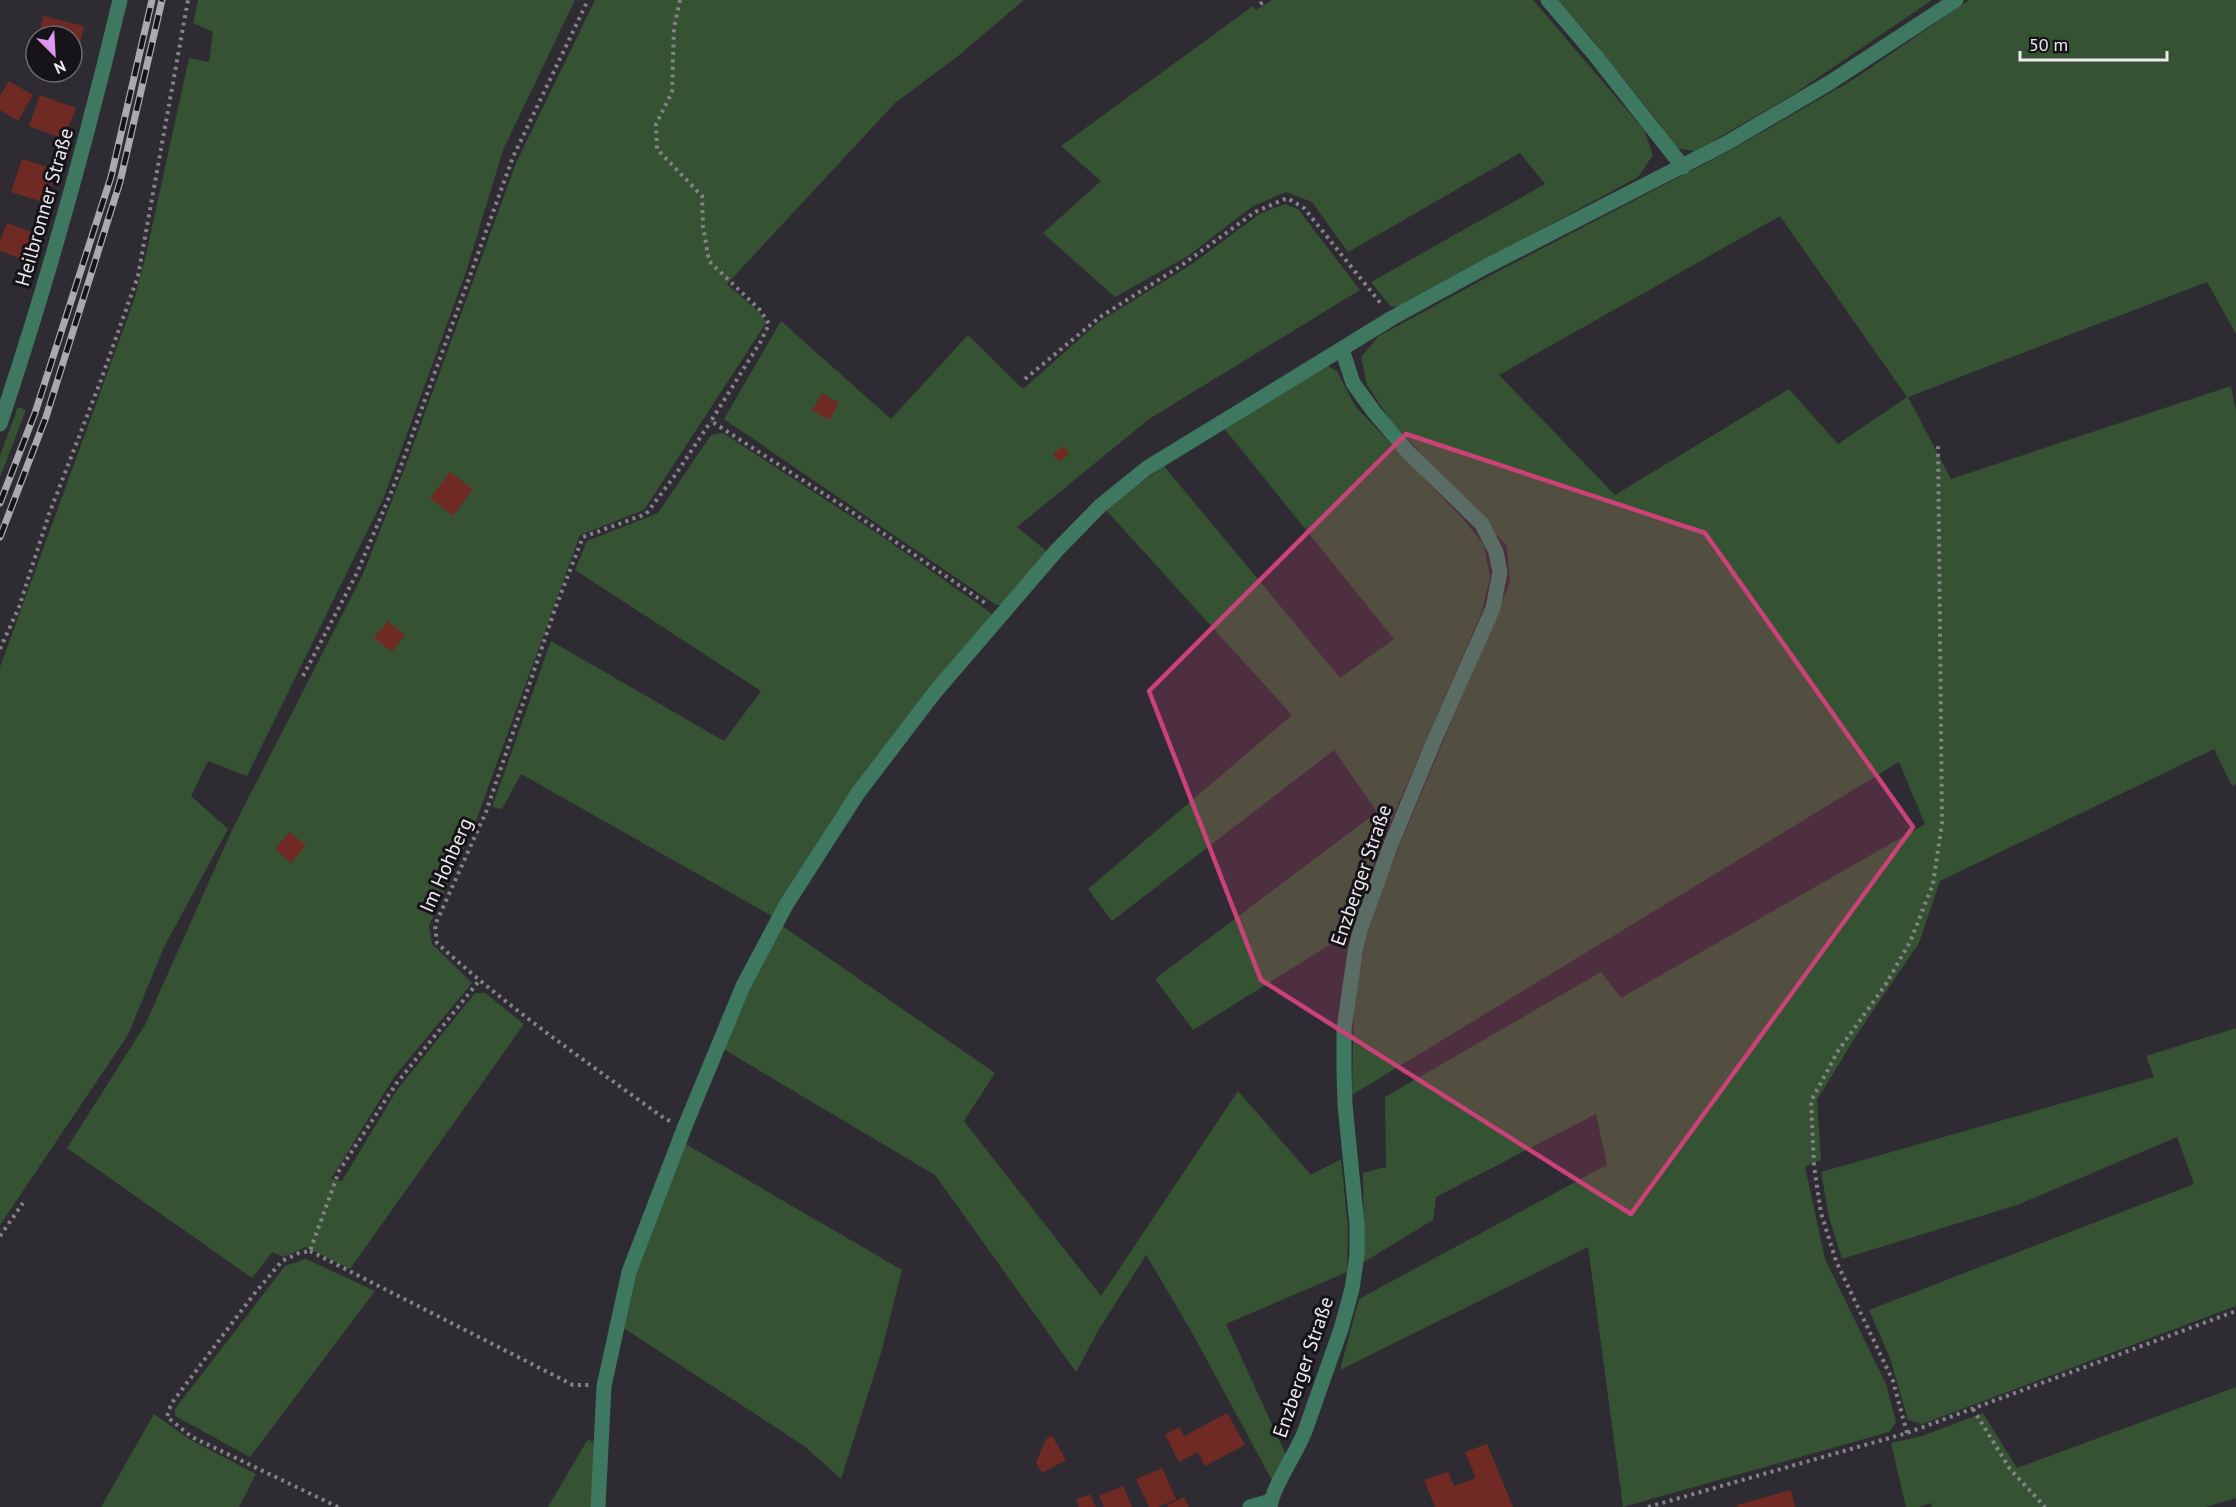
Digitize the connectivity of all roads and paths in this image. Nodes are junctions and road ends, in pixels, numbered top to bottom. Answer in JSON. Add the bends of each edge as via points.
{"nodes":[{"id":1,"x":120,"y":0,"type":"edge"},
{"id":2,"x":188,"y":0,"type":"edge"},
{"id":3,"x":588,"y":0,"type":"edge"},
{"id":4,"x":680,"y":0,"type":"edge"},
{"id":5,"x":1266,"y":0,"type":"edge"},
{"id":6,"x":1548,"y":0,"type":"edge"},
{"id":7,"x":1956,"y":0,"type":"edge"},
{"id":8,"x":1260,"y":4,"type":"dead end"},
{"id":9,"x":1683,"y":167,"type":"junction"},
{"id":10,"x":1392,"y":318,"type":"junction"},
{"id":11,"x":1342,"y":349,"type":"junction"},
{"id":12,"x":1025,"y":379,"type":"dead end"},
{"id":13,"x":711,"y":421,"type":"junction"},
{"id":14,"x":0,"y":424,"type":"edge"},
{"id":15,"x":1938,"y":443,"type":"dead end"},
{"id":16,"x":1000,"y":614,"type":"junction"},
{"id":17,"x":0,"y":650,"type":"edge"},
{"id":18,"x":303,"y":676,"type":"dead end"},
{"id":19,"x":479,"y":981,"type":"junction"},
{"id":20,"x":685,"y":1126,"type":"junction"},
{"id":21,"x":23,"y":1203,"type":"dead end"},
{"id":22,"x":0,"y":1236,"type":"edge"},
{"id":23,"x":310,"y":1251,"type":"junction"},
{"id":24,"x":2236,"y":1311,"type":"edge"},
{"id":25,"x":604,"y":1386,"type":"junction"},
{"id":26,"x":1973,"y":1409,"type":"junction"},
{"id":27,"x":1907,"y":1433,"type":"junction"},
{"id":28,"x":1270,"y":1504,"type":"edge"},
{"id":29,"x":338,"y":1507,"type":"edge"},
{"id":30,"x":598,"y":1507,"type":"edge"},
{"id":31,"x":1250,"y":1507,"type":"edge"},
{"id":32,"x":1648,"y":1507,"type":"edge"},
{"id":33,"x":2045,"y":1507,"type":"edge"}],
"edges":[{"from":1,"to":14,"type":"street","name":"Heilbronner Straße","via":[[74,185]]},
{"from":2,"to":17,"type":"path","via":[[138,276]]},
{"from":3,"to":18,"type":"path","via":[[513,157],[393,488],[357,573]]},
{"from":4,"to":13,"type":"path","name":"Im Hohberg","via":[[674,28],[672,92],[656,124],[657,150],[702,196],[709,261],[760,310],[769,324]]},
{"from":5,"to":8,"type":"path"},
{"from":6,"to":9,"type":"street"},
{"from":7,"to":9,"type":"street","via":[[1802,99]]},
{"from":9,"to":10,"type":"street"},
{"from":10,"to":11,"type":"street"},
{"from":10,"to":12,"type":"path","via":[[1304,208],[1287,198],[1255,212],[1182,266],[1100,317]]},
{"from":11,"to":16,"type":"street","via":[[1147,468],[1101,505]]},
{"from":11,"to":28,"type":"street","name":"Enzberger Straße","via":[[1353,383],[1374,412],[1408,452],[1482,524],[1496,552],[1500,572],[1493,608],[1434,741],[1361,927],[1344,1029],[1345,1106],[1357,1225],[1352,1289],[1305,1431]]},
{"from":13,"to":16,"type":"path"},
{"from":13,"to":19,"type":"path","name":"Im Hohberg","via":[[646,514],[583,537],[486,812],[435,925],[437,943]]},
{"from":15,"to":27,"type":"path","via":[[1942,823],[1933,884],[1886,984],[1838,1050],[1811,1101],[1821,1213],[1836,1261],[1893,1381]]},
{"from":16,"to":20,"type":"street","via":[[858,793],[786,905],[743,986]]},
{"from":19,"to":20,"type":"path","name":"Im Hohberg","via":[[665,1119]]},
{"from":19,"to":23,"type":"path","via":[[396,1084],[339,1171]]},
{"from":20,"to":25,"type":"street","via":[[629,1272]]},
{"from":21,"to":22,"type":"path"},
{"from":23,"to":25,"type":"path","via":[[573,1385]]},
{"from":23,"to":29,"type":"path","via":[[282,1261],[171,1404],[167,1417],[192,1437]]},
{"from":24,"to":26,"type":"path"},
{"from":25,"to":30,"type":"street"},
{"from":26,"to":27,"type":"path"},
{"from":26,"to":33,"type":"path","via":[[2010,1469]]},
{"from":27,"to":32,"type":"path"},
{"from":28,"to":31,"type":"street"}]}
